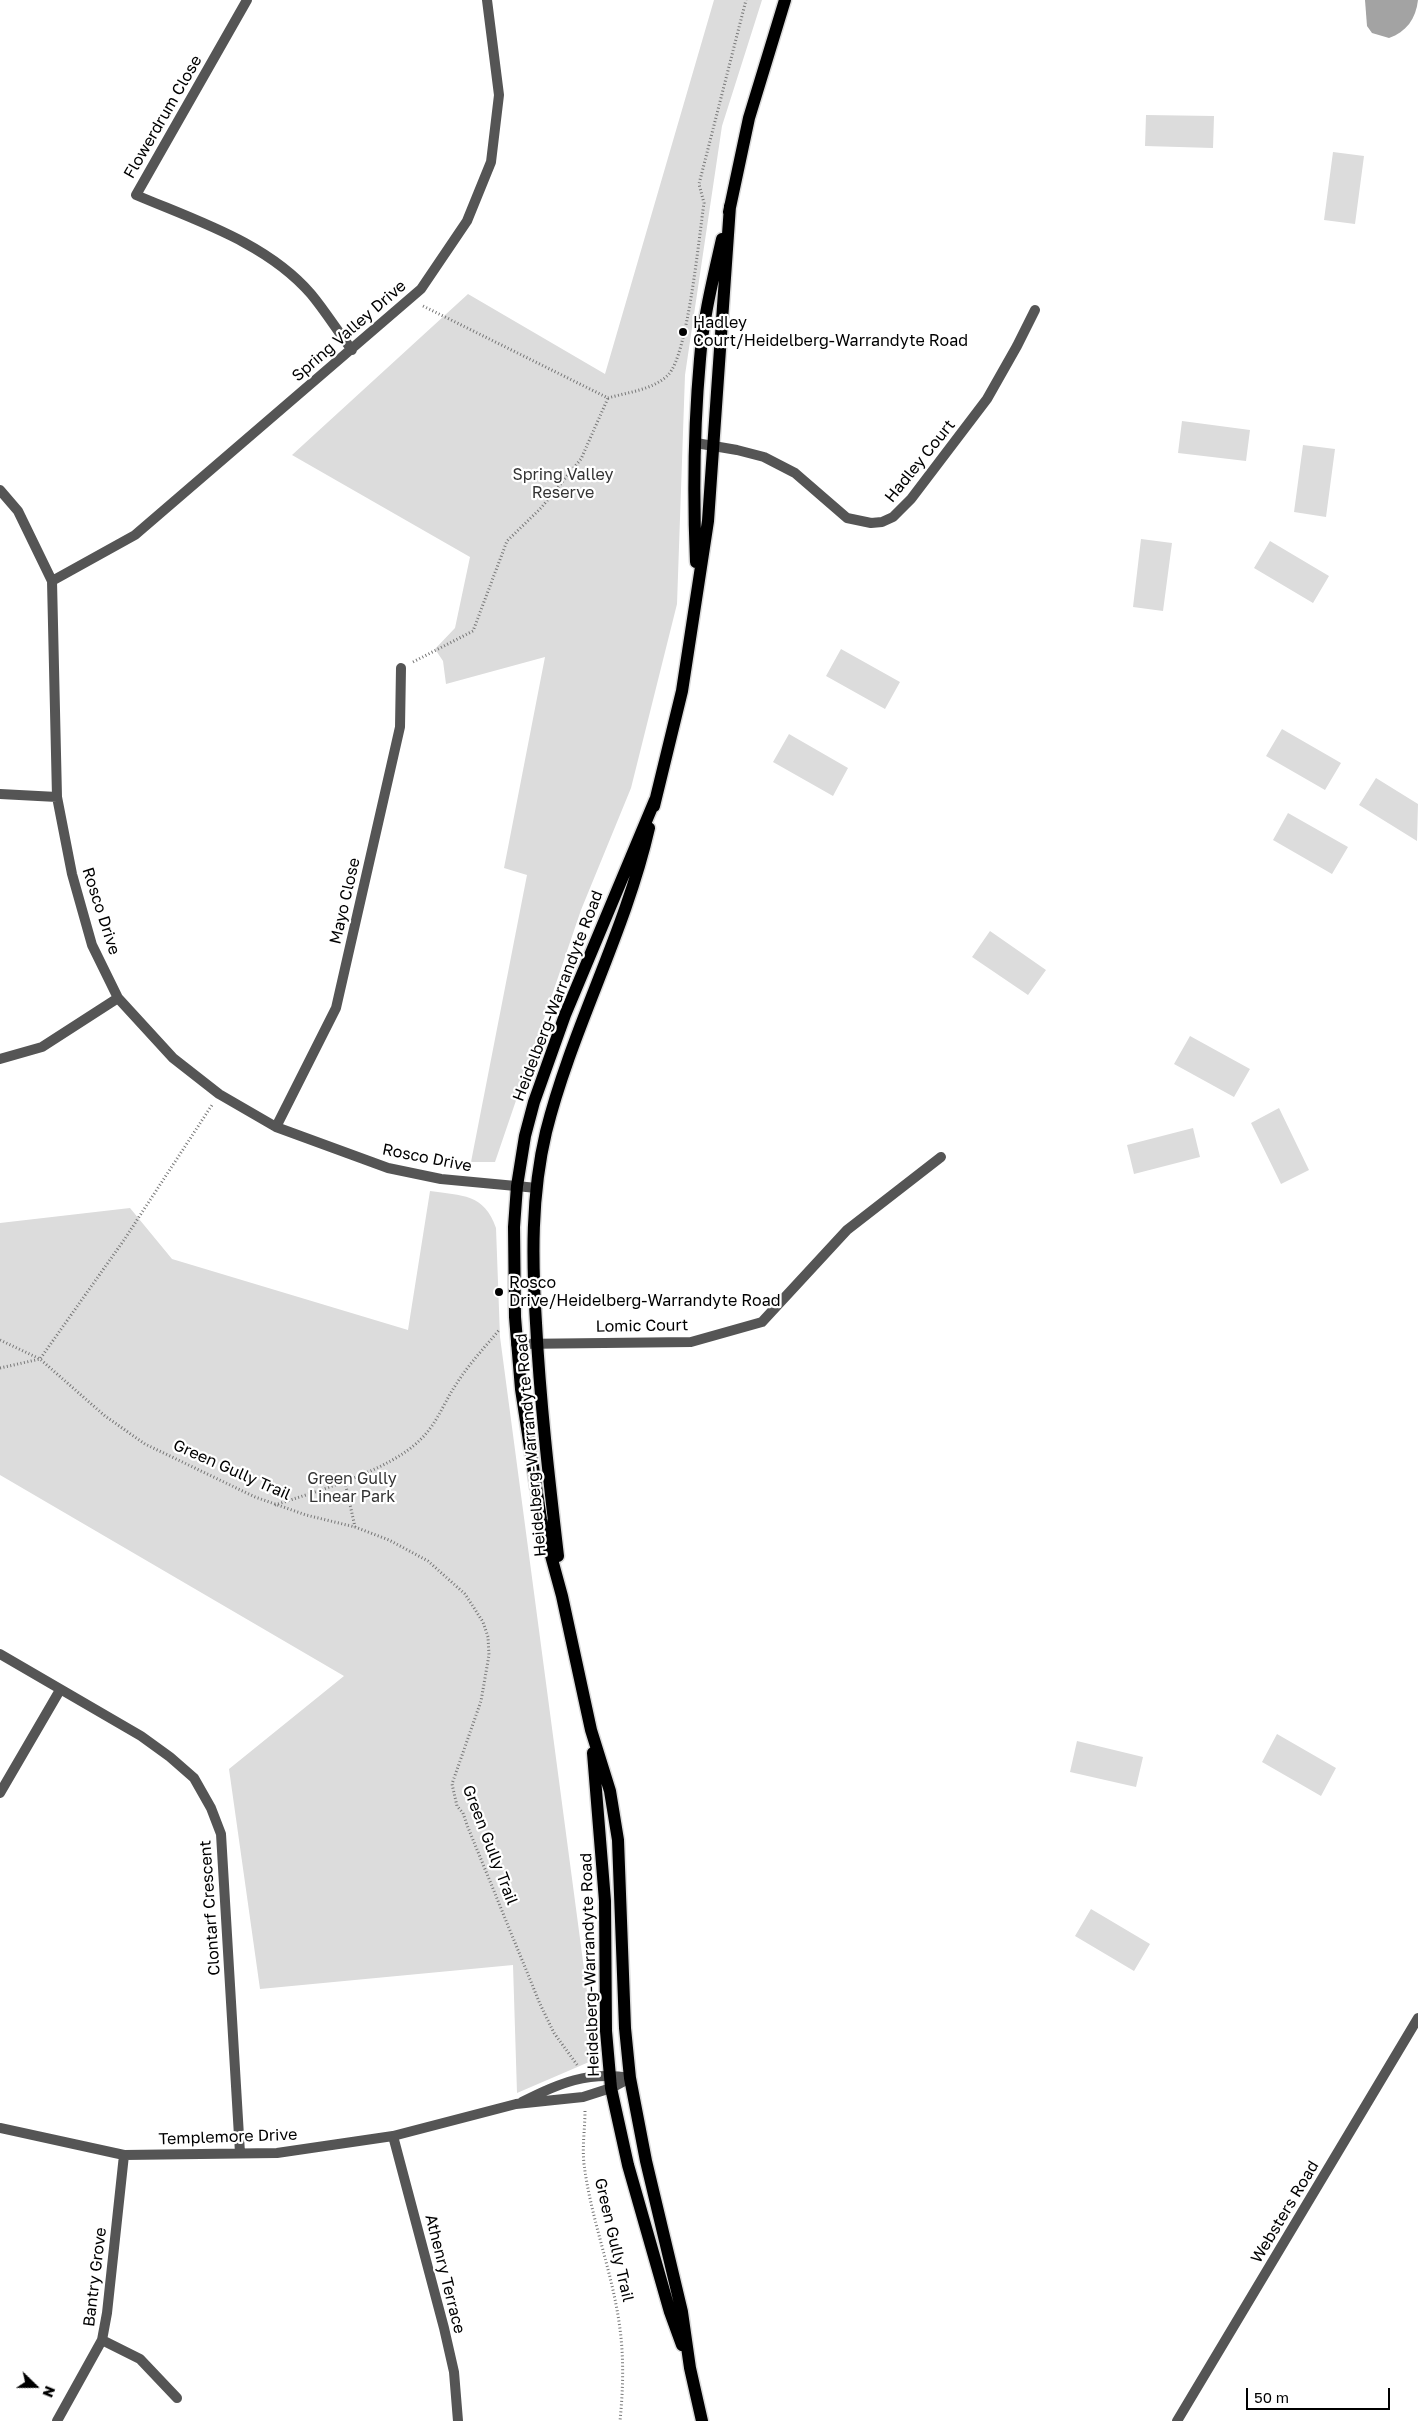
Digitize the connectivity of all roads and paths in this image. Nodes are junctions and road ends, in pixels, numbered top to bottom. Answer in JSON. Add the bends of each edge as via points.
{"nodes":[{"id":1,"x":247,"y":0,"type":"edge"},
{"id":2,"x":487,"y":0,"type":"edge"},
{"id":3,"x":746,"y":0,"type":"edge"},
{"id":4,"x":785,"y":0,"type":"edge"},
{"id":5,"x":730,"y":206,"type":"junction"},
{"id":6,"x":409,"y":299,"type":"junction"},
{"id":7,"x":1035,"y":310,"type":"dead end"},
{"id":8,"x":352,"y":350,"type":"junction"},
{"id":9,"x":608,"y":398,"type":"junction"},
{"id":10,"x":696,"y":443,"type":"junction"},
{"id":11,"x":713,"y":446,"type":"junction"},
{"id":12,"x":0,"y":490,"type":"edge"},
{"id":13,"x":52,"y":581,"type":"junction"},
{"id":14,"x":698,"y":590,"type":"junction"},
{"id":15,"x":401,"y":668,"type":"joint"},
{"id":16,"x":0,"y":794,"type":"edge"},
{"id":17,"x":57,"y":797,"type":"junction"},
{"id":18,"x":655,"y":800,"type":"junction"},
{"id":19,"x":118,"y":998,"type":"junction"},
{"id":20,"x":0,"y":1059,"type":"edge"},
{"id":21,"x":219,"y":1094,"type":"junction"},
{"id":22,"x":276,"y":1127,"type":"junction"},
{"id":23,"x":941,"y":1157,"type":"dead end"},
{"id":24,"x":517,"y":1186,"type":"junction"},
{"id":25,"x":537,"y":1188,"type":"junction"},
{"id":26,"x":500,"y":1330,"type":"dead end"},
{"id":27,"x":0,"y":1340,"type":"edge"},
{"id":28,"x":536,"y":1343,"type":"junction"},
{"id":29,"x":516,"y":1344,"type":"junction"},
{"id":30,"x":40,"y":1359,"type":"junction"},
{"id":31,"x":0,"y":1368,"type":"edge"},
{"id":32,"x":345,"y":1482,"type":"junction"},
{"id":33,"x":275,"y":1505,"type":"junction"},
{"id":34,"x":355,"y":1527,"type":"junction"},
{"id":35,"x":562,"y":1596,"type":"junction"},
{"id":36,"x":0,"y":1654,"type":"edge"},
{"id":37,"x":60,"y":1690,"type":"junction"},
{"id":38,"x":591,"y":1730,"type":"junction"},
{"id":39,"x":0,"y":1794,"type":"edge"},
{"id":40,"x":1418,"y":2018,"type":"edge"},
{"id":41,"x":609,"y":2074,"type":"junction"},
{"id":42,"x":580,"y":2077,"type":"junction"},
{"id":43,"x":630,"y":2078,"type":"junction"},
{"id":44,"x":611,"y":2088,"type":"junction"},
{"id":45,"x":583,"y":2098,"type":"junction"},
{"id":46,"x":516,"y":2104,"type":"junction"},
{"id":47,"x":0,"y":2128,"type":"edge"},
{"id":48,"x":393,"y":2136,"type":"junction"},
{"id":49,"x":240,"y":2153,"type":"junction"},
{"id":50,"x":124,"y":2155,"type":"junction"},
{"id":51,"x":102,"y":2340,"type":"junction"},
{"id":52,"x":690,"y":2368,"type":"junction"},
{"id":53,"x":177,"y":2398,"type":"dead end"},
{"id":54,"x":57,"y":2421,"type":"edge"},
{"id":55,"x":458,"y":2421,"type":"edge"},
{"id":56,"x":620,"y":2421,"type":"edge"},
{"id":57,"x":702,"y":2421,"type":"edge"},
{"id":58,"x":1177,"y":2421,"type":"edge"}],
"edges":[{"from":1,"to":8,"type":"street","name":"Flowerdrum Close","via":[[136,195],[234,237],[281,265],[311,294]]},
{"from":2,"to":6,"type":"street","name":"Spring Valley Drive","via":[[499,95],[491,162],[467,221],[420,289]]},
{"from":3,"to":9,"type":"path","via":[[699,184],[704,203],[684,341],[670,374],[655,385]]},
{"from":4,"to":5,"type":"main road","name":"Heidelberg-Warrandyte Road","via":[[748,118]]},
{"from":5,"to":10,"type":"main road","name":"Heidelberg-Warrandyte Road","via":[[709,297],[701,350]]},
{"from":5,"to":11,"type":"main road","name":"Heidelberg-Warrandyte Road"},
{"from":6,"to":8,"type":"street","name":"Spring Valley Drive"},
{"from":6,"to":9,"type":"path"},
{"from":7,"to":11,"type":"street","name":"Hadley Court","via":[[987,399],[911,499],[893,517],[882,522],[848,518],[778,464],[751,452]]},
{"from":8,"to":13,"type":"street","name":"Spring Valley Drive","via":[[134,535]]},
{"from":9,"to":15,"type":"path","via":[[580,459],[541,508],[507,541],[473,631]]},
{"from":10,"to":11,"type":"street","name":"Hadley Court"},
{"from":10,"to":14,"type":"main road","name":"Heidelberg-Warrandyte Road"},
{"from":11,"to":14,"type":"main road","name":"Heidelberg-Warrandyte Road","via":[[708,521]]},
{"from":12,"to":13,"type":"street","name":"Rosco Drive","via":[[18,511]]},
{"from":13,"to":17,"type":"street","name":"Rosco Drive"},
{"from":14,"to":18,"type":"main road","name":"Heidelberg-Warrandyte Road","via":[[682,691]]},
{"from":15,"to":22,"type":"street","name":"Mayo Close","via":[[400,727],[336,1008]]},
{"from":16,"to":17,"type":"street"},
{"from":17,"to":19,"type":"street","name":"Rosco Drive","via":[[72,874],[92,945]]},
{"from":18,"to":24,"type":"main road","name":"Heidelberg-Warrandyte Road","via":[[547,1065],[525,1136]]},
{"from":18,"to":25,"type":"main road","name":"Heidelberg-Warrandyte Road","via":[[641,862],[621,923],[555,1099]]},
{"from":19,"to":20,"type":"street","via":[[42,1047]]},
{"from":19,"to":21,"type":"street","name":"Rosco Drive","via":[[173,1058]]},
{"from":21,"to":22,"type":"street","name":"Rosco Drive"},
{"from":21,"to":30,"type":"path","via":[[124,1240]]},
{"from":22,"to":24,"type":"street","name":"Rosco Drive","via":[[388,1168],[441,1179]]},
{"from":23,"to":28,"type":"street","name":"Lomic Court","via":[[847,1230],[762,1322],[691,1342]]},
{"from":24,"to":25,"type":"street","name":"Rosco Drive"},
{"from":24,"to":29,"type":"main road","name":"Heidelberg-Warrandyte Road","via":[[514,1227]]},
{"from":25,"to":28,"type":"main road","name":"Heidelberg-Warrandyte Road","via":[[533,1275]]},
{"from":26,"to":32,"type":"path","via":[[457,1383],[435,1421],[418,1442],[398,1456]]},
{"from":27,"to":30,"type":"path","name":"Green Gully Trail"},
{"from":28,"to":29,"type":"street","name":"Lomic Court"},
{"from":28,"to":35,"type":"main road","name":"Heidelberg-Warrandyte Road"},
{"from":29,"to":35,"type":"main road","name":"Heidelberg-Warrandyte Road","via":[[541,1519]]},
{"from":30,"to":31,"type":"path"},
{"from":30,"to":33,"type":"path","name":"Green Gully Trail","via":[[105,1416],[145,1444]]},
{"from":32,"to":33,"type":"path"},
{"from":32,"to":34,"type":"path"},
{"from":33,"to":34,"type":"path","name":"Green Gully Trail"},
{"from":34,"to":42,"type":"path","name":"Green Gully Trail","via":[[428,1560],[465,1594],[484,1622],[488,1646],[486,1681],[452,1784],[457,1806],[464,1813],[540,2004],[554,2033],[580,2069]]},
{"from":35,"to":38,"type":"main road","name":"Heidelberg-Warrandyte Road"},
{"from":36,"to":37,"type":"street","name":"Clontarf Crescent"},
{"from":37,"to":39,"type":"street"},
{"from":37,"to":49,"type":"street","name":"Clontarf Crescent","via":[[141,1736],[170,1757],[194,1778],[211,1808],[221,1834]]},
{"from":38,"to":41,"type":"main road","name":"Heidelberg-Warrandyte Road","via":[[605,1901]]},
{"from":38,"to":43,"type":"main road","name":"Heidelberg-Warrandyte Road","via":[[610,1791],[618,1840]]},
{"from":40,"to":58,"type":"street","name":"Websters Road"},
{"from":41,"to":42,"type":"street","name":"Templemore Drive"},
{"from":41,"to":43,"type":"street","name":"Templemore Drive"},
{"from":41,"to":44,"type":"main road","name":"Heidelberg-Warrandyte Road"},
{"from":42,"to":46,"type":"street","name":"Templemore Drive"},
{"from":43,"to":44,"type":"street","name":"Templemore Drive"},
{"from":43,"to":52,"type":"main road","name":"Heidelberg-Warrandyte Road","via":[[682,2312]]},
{"from":44,"to":45,"type":"street","name":"Templemore Drive"},
{"from":44,"to":52,"type":"main road","name":"Heidelberg-Warrandyte Road","via":[[643,2219]]},
{"from":45,"to":46,"type":"street","name":"Templemore Drive"},
{"from":45,"to":56,"type":"path","name":"Green Gully Trail","via":[[586,2112],[584,2163],[621,2330]]},
{"from":46,"to":48,"type":"street","name":"Templemore Drive"},
{"from":47,"to":50,"type":"street","name":"Templemore Drive"},
{"from":48,"to":49,"type":"street","name":"Templemore Drive","via":[[277,2153]]},
{"from":48,"to":55,"type":"street","name":"Athenry Terrace","via":[[444,2328],[454,2372]]},
{"from":49,"to":50,"type":"street","name":"Templemore Drive"},
{"from":50,"to":51,"type":"street","name":"Bantry Grove"},
{"from":51,"to":53,"type":"street","via":[[140,2359]]},
{"from":51,"to":54,"type":"street","name":"Bantry Grove"},
{"from":52,"to":57,"type":"main road","name":"Heidelberg-Warrandyte Road"}]}
